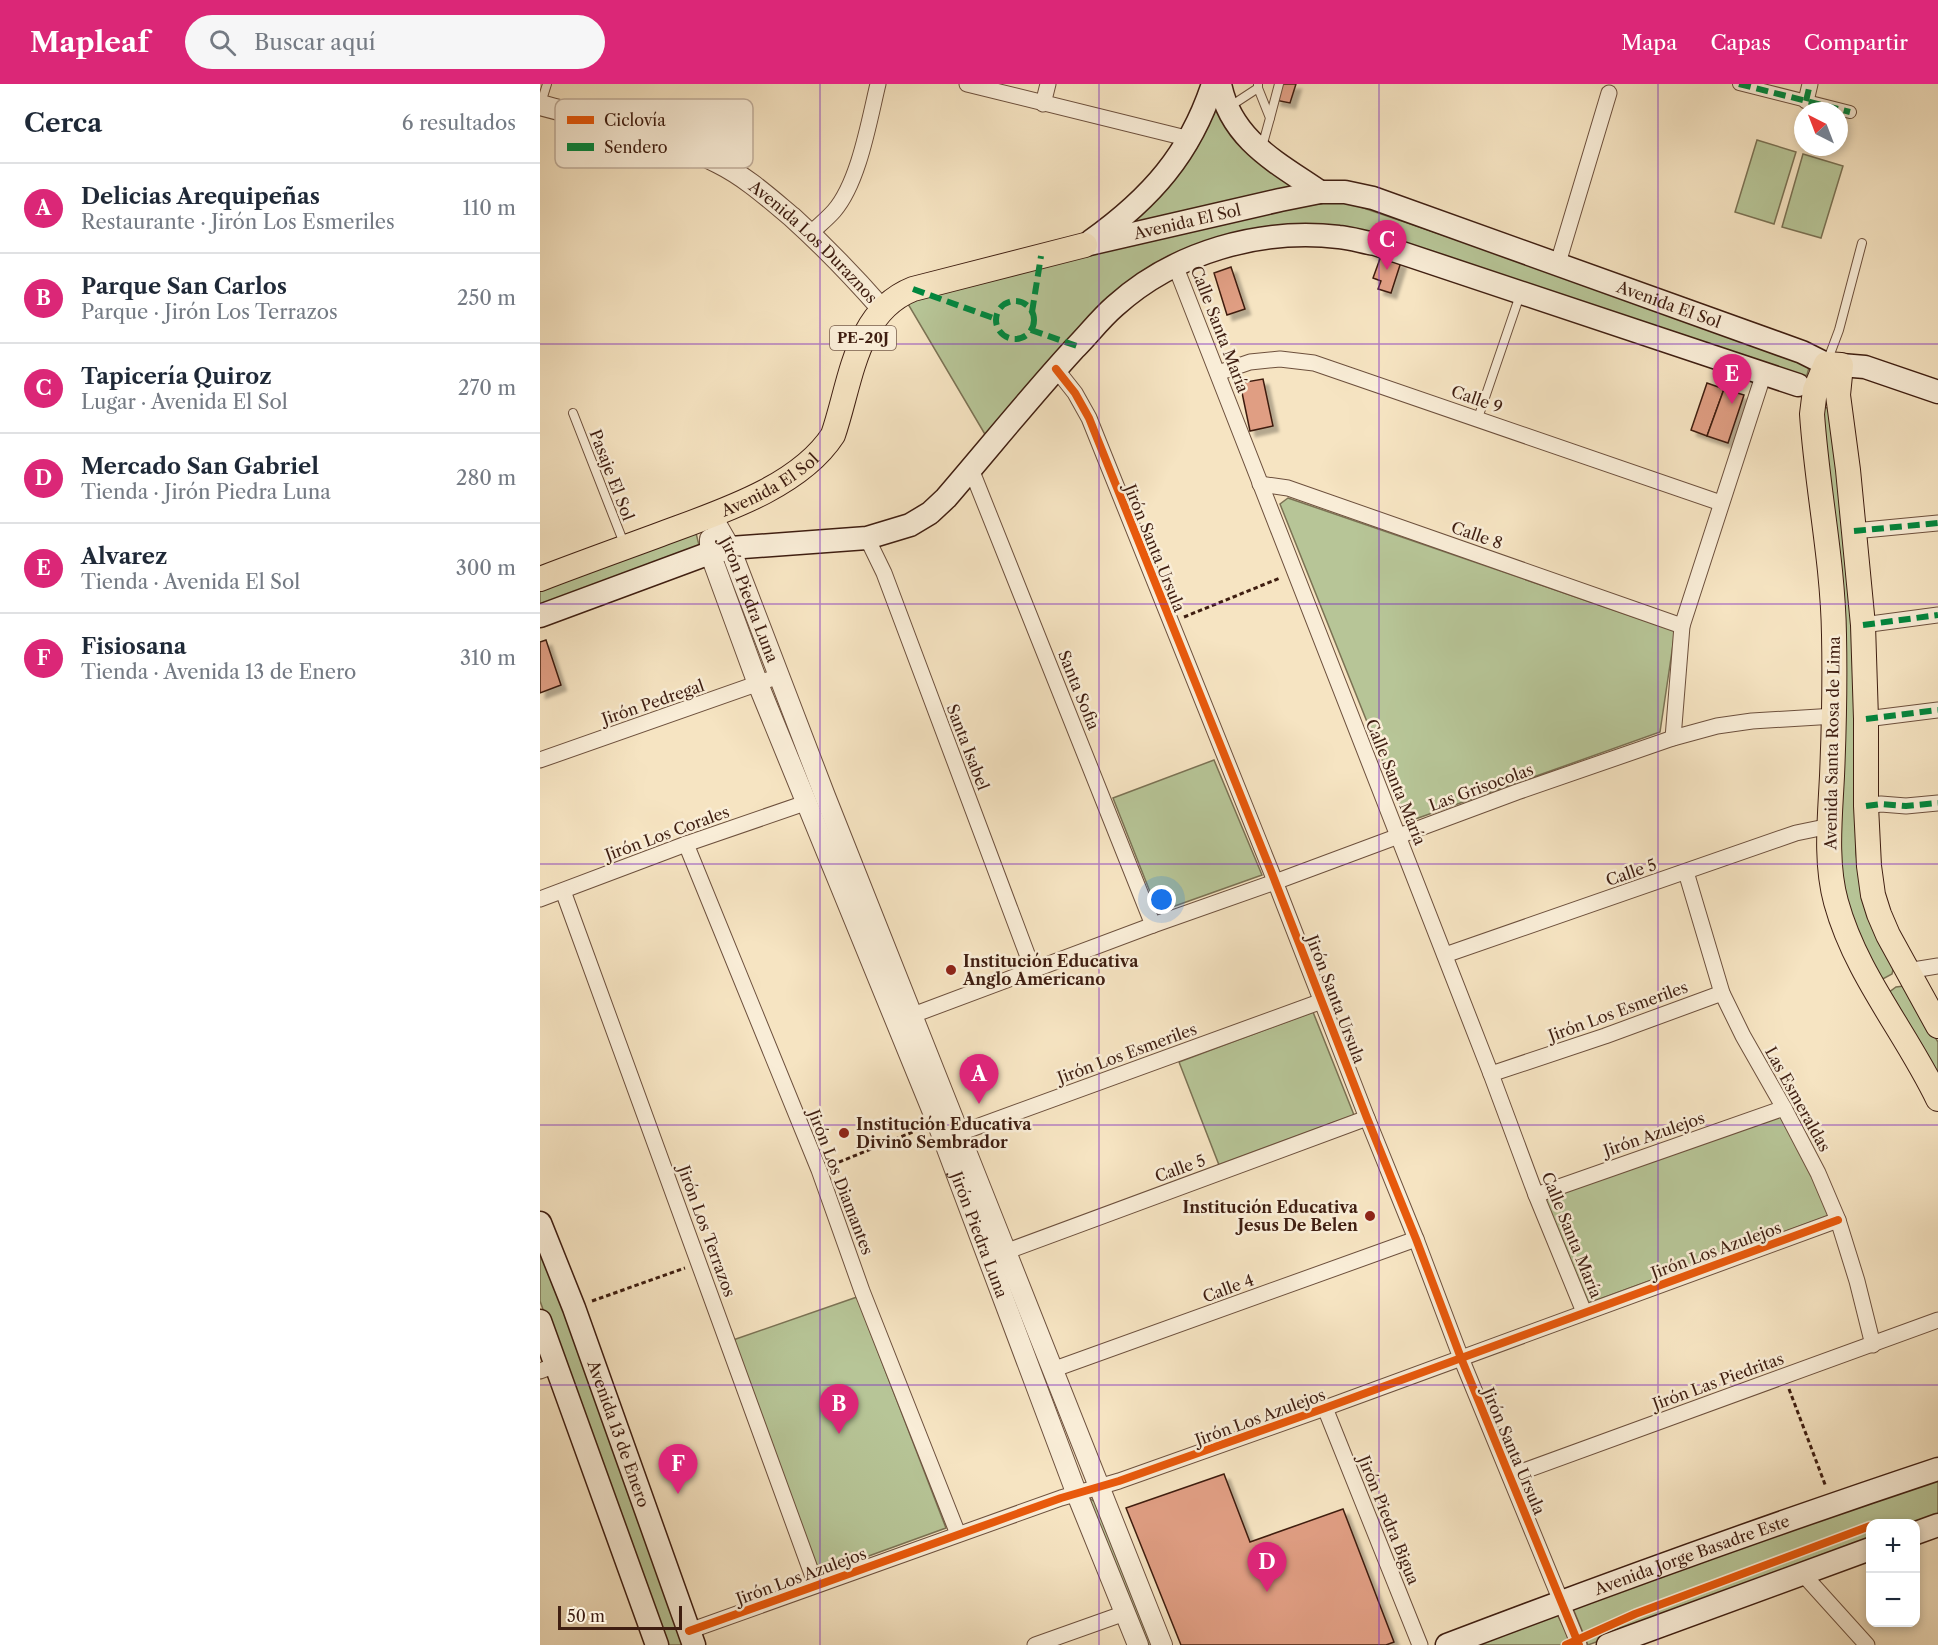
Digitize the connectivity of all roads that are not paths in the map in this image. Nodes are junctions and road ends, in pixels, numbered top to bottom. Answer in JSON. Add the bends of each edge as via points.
{"nodes":[{"id":1,"x":547,"y":84,"type":"edge"},
{"id":2,"x":878,"y":84,"type":"edge"},
{"id":3,"x":967,"y":84,"type":"edge"},
{"id":4,"x":1048,"y":84,"type":"edge"},
{"id":5,"x":1213,"y":84,"type":"edge"},
{"id":6,"x":1220,"y":84,"type":"edge"},
{"id":7,"x":1279,"y":84,"type":"edge"},
{"id":8,"x":1739,"y":84,"type":"edge"},
{"id":9,"x":1810,"y":84,"type":"edge"},
{"id":10,"x":1258,"y":86,"type":"edge"},
{"id":11,"x":1609,"y":93,"type":"dead end"},
{"id":12,"x":1806,"y":101,"type":"junction"},
{"id":13,"x":1043,"y":104,"type":"junction"},
{"id":14,"x":540,"y":105,"type":"edge"},
{"id":15,"x":1228,"y":108,"type":"junction"},
{"id":16,"x":555,"y":109,"type":"edge"},
{"id":17,"x":1850,"y":112,"type":"dead end"},
{"id":18,"x":1270,"y":118,"type":"junction"},
{"id":19,"x":1190,"y":139,"type":"junction"},
{"id":20,"x":1260,"y":151,"type":"junction"},
{"id":21,"x":727,"y":168,"type":"edge"},
{"id":22,"x":1320,"y":192,"type":"junction"},
{"id":23,"x":811,"y":233,"type":"junction"},
{"id":24,"x":1862,"y":243,"type":"dead end"},
{"id":25,"x":1085,"y":245,"type":"junction"},
{"id":26,"x":1557,"y":263,"type":"junction"},
{"id":27,"x":1175,"y":265,"type":"junction"},
{"id":28,"x":1521,"y":292,"type":"junction"},
{"id":29,"x":882,"y":309,"type":"junction"},
{"id":30,"x":1833,"y":365,"type":"junction"},
{"id":31,"x":1056,"y":369,"type":"junction"},
{"id":32,"x":1218,"y":373,"type":"junction"},
{"id":33,"x":1764,"y":373,"type":"junction"},
{"id":34,"x":1817,"y":390,"type":"junction"},
{"id":35,"x":1938,"y":392,"type":"edge"},
{"id":36,"x":573,"y":413,"type":"dead end"},
{"id":37,"x":1478,"y":418,"type":"junction"},
{"id":38,"x":971,"y":469,"type":"junction"},
{"id":39,"x":1260,"y":484,"type":"junction"},
{"id":40,"x":1721,"y":503,"type":"junction"},
{"id":41,"x":711,"y":515,"type":"junction"},
{"id":42,"x":1938,"y":522,"type":"edge"},
{"id":43,"x":1854,"y":531,"type":"junction"},
{"id":44,"x":867,"y":538,"type":"junction"},
{"id":45,"x":625,"y":547,"type":"junction"},
{"id":46,"x":720,"y":551,"type":"junction"},
{"id":47,"x":540,"y":579,"type":"edge"},
{"id":48,"x":1938,"y":615,"type":"edge"},
{"id":49,"x":540,"y":616,"type":"edge"},
{"id":50,"x":1863,"y":625,"type":"junction"},
{"id":51,"x":1682,"y":626,"type":"junction"},
{"id":52,"x":779,"y":676,"type":"junction"},
{"id":53,"x":758,"y":684,"type":"junction"},
{"id":54,"x":1938,"y":710,"type":"edge"},
{"id":55,"x":1835,"y":716,"type":"junction"},
{"id":56,"x":1866,"y":719,"type":"junction"},
{"id":57,"x":1673,"y":738,"type":"junction"},
{"id":58,"x":540,"y":760,"type":"edge"},
{"id":59,"x":808,"y":802,"type":"junction"},
{"id":60,"x":1938,"y":803,"type":"edge"},
{"id":61,"x":1866,"y":806,"type":"junction"},
{"id":62,"x":1830,"y":826,"type":"junction"},
{"id":63,"x":1398,"y":837,"type":"junction"},
{"id":64,"x":686,"y":844,"type":"junction"},
{"id":65,"x":1686,"y":872,"type":"junction"},
{"id":66,"x":1275,"y":882,"type":"junction"},
{"id":67,"x":563,"y":891,"type":"junction"},
{"id":68,"x":540,"y":899,"type":"edge"},
{"id":69,"x":1153,"y":925,"type":"junction"},
{"id":70,"x":1445,"y":955,"type":"junction"},
{"id":71,"x":1938,"y":966,"type":"edge"},
{"id":72,"x":1033,"y":970,"type":"junction"},
{"id":73,"x":1907,"y":971,"type":"junction"},
{"id":74,"x":1722,"y":993,"type":"junction"},
{"id":75,"x":1876,"y":993,"type":"junction"},
{"id":76,"x":1322,"y":1001,"type":"junction"},
{"id":77,"x":913,"y":1015,"type":"junction"},
{"id":78,"x":1938,"y":1026,"type":"edge"},
{"id":79,"x":1491,"y":1074,"type":"junction"},
{"id":80,"x":1938,"y":1099,"type":"edge"},
{"id":81,"x":1784,"y":1108,"type":"junction"},
{"id":82,"x":1367,"y":1118,"type":"junction"},
{"id":83,"x":947,"y":1132,"type":"junction"},
{"id":84,"x":1536,"y":1195,"type":"junction"},
{"id":85,"x":1838,"y":1220,"type":"junction"},
{"id":86,"x":541,"y":1228,"type":"edge"},
{"id":87,"x":1416,"y":1239,"type":"junction"},
{"id":88,"x":1005,"y":1252,"type":"junction"},
{"id":89,"x":1584,"y":1312,"type":"junction"},
{"id":90,"x":1938,"y":1320,"type":"edge"},
{"id":91,"x":540,"y":1321,"type":"edge"},
{"id":92,"x":1873,"y":1345,"type":"junction"},
{"id":93,"x":1461,"y":1358,"type":"junction"},
{"id":94,"x":548,"y":1368,"type":"edge"},
{"id":95,"x":1052,"y":1370,"type":"junction"},
{"id":96,"x":1324,"y":1408,"type":"junction"},
{"id":97,"x":1938,"y":1469,"type":"edge"},
{"id":98,"x":1510,"y":1476,"type":"junction"},
{"id":99,"x":1099,"y":1487,"type":"junction"},
{"id":100,"x":1076,"y":1492,"type":"junction"},
{"id":101,"x":1938,"y":1525,"type":"edge"},
{"id":102,"x":1920,"y":1532,"type":"edge"},
{"id":103,"x":958,"y":1534,"type":"junction"},
{"id":104,"x":1866,"y":1550,"type":"edge"},
{"id":105,"x":1802,"y":1573,"type":"junction"},
{"id":106,"x":816,"y":1585,"type":"junction"},
{"id":107,"x":1562,"y":1602,"type":"junction"},
{"id":108,"x":1125,"y":1613,"type":"junction"},
{"id":109,"x":692,"y":1638,"type":"edge"},
{"id":110,"x":1649,"y":1639,"type":"edge"},
{"id":111,"x":657,"y":1645,"type":"edge"},
{"id":112,"x":1035,"y":1645,"type":"edge"},
{"id":113,"x":1138,"y":1645,"type":"edge"},
{"id":114,"x":1162,"y":1645,"type":"edge"},
{"id":115,"x":1420,"y":1645,"type":"edge"},
{"id":116,"x":1447,"y":1645,"type":"edge"},
{"id":117,"x":1579,"y":1645,"type":"edge"},
{"id":118,"x":1608,"y":1645,"type":"edge"},
{"id":119,"x":1868,"y":1645,"type":"edge"}],
"edges":[{"from":1,"to":14,"type":"lane"},
{"from":2,"to":23,"type":"street","via":[[848,189],[835,210]]},
{"from":3,"to":13,"type":"street"},
{"from":4,"to":13,"type":"street"},
{"from":5,"to":19,"type":"main road","number":"PE-20J"},
{"from":6,"to":15,"type":"main road"},
{"from":7,"to":18,"type":"lane"},
{"from":8,"to":12,"type":"street"},
{"from":9,"to":12,"type":"street"},
{"from":10,"to":15,"type":"lane"},
{"from":10,"to":18,"type":"lane"},
{"from":11,"to":26,"type":"street"},
{"from":12,"to":17,"type":"street"},
{"from":13,"to":19,"type":"street"},
{"from":14,"to":16,"type":"street","name":"Avenida Los Duraznos"},
{"from":15,"to":20,"type":"main road"},
{"from":18,"to":20,"type":"lane"},
{"from":19,"to":25,"type":"main road","number":"PE-20J","via":[[1153,189]]},
{"from":20,"to":22,"type":"main road"},
{"from":21,"to":23,"type":"street","name":"Avenida Los Duraznos"},
{"from":22,"to":25,"type":"main road","name":"Avenida El Sol"},
{"from":22,"to":26,"type":"main road","name":"Avenida El Sol","via":[[1373,198]]},
{"from":23,"to":29,"type":"street","name":"Avenida Los Duraznos"},
{"from":24,"to":30,"type":"lane"},
{"from":25,"to":29,"type":"main road","name":"Avenida El Sol","number":"PE-20J","via":[[913,289],[899,294]]},
{"from":26,"to":30,"type":"main road","name":"Avenida El Sol"},
{"from":27,"to":28,"type":"main road","name":"Avenida El Sol","via":[[1241,242],[1286,236],[1341,237],[1375,244]]},
{"from":27,"to":31,"type":"main road","name":"Avenida El Sol","via":[[1114,306]]},
{"from":27,"to":32,"type":"street","name":"Calle Santa María"},
{"from":28,"to":33,"type":"main road","name":"Avenida El Sol"},
{"from":28,"to":37,"type":"lane"},
{"from":29,"to":41,"type":"main road","name":"Avenida El Sol","number":"PE-20J","via":[[865,332],[833,435],[823,450],[786,479]]},
{"from":30,"to":34,"type":"main road","name":"Avenida Santa Rosa de Lima"},
{"from":30,"to":35,"type":"main road","name":"Avenida El Sol","via":[[1865,367]]},
{"from":31,"to":38,"type":"main road","name":"Avenida El Sol"},
{"from":31,"to":66,"type":"street","name":"Jirón Santa Ursula","via":[[1089,418]]},
{"from":32,"to":37,"type":"street","name":"Calle 9","via":[[1250,362],[1280,359],[1314,363]]},
{"from":32,"to":39,"type":"street","name":"Calle Santa María"},
{"from":33,"to":34,"type":"main road","name":"Avenida El Sol"},
{"from":33,"to":40,"type":"street"},
{"from":34,"to":43,"type":"main road","name":"Avenida Santa Rosa de Lima"},
{"from":34,"to":55,"type":"main road","name":"Avenida Santa Rosa de Lima","via":[[1812,414],[1830,566]]},
{"from":36,"to":45,"type":"lane","name":"Pasaje El Sol"},
{"from":37,"to":40,"type":"street","name":"Calle 9"},
{"from":38,"to":44,"type":"main road","name":"Avenida El Sol","via":[[930,513],[910,525]]},
{"from":38,"to":69,"type":"street","name":"Santa Sofia"},
{"from":39,"to":51,"type":"street","name":"Calle 8","via":[[1288,488]]},
{"from":39,"to":63,"type":"street","name":"Calle Santa María"},
{"from":40,"to":51,"type":"street"},
{"from":41,"to":45,"type":"main road","name":"Avenida El Sol","number":"PE-20J"},
{"from":41,"to":46,"type":"street","name":"Jirón Piedra Luna"},
{"from":42,"to":43,"type":"street"},
{"from":43,"to":50,"type":"main road","name":"Avenida Santa Rosa de Lima"},
{"from":44,"to":46,"type":"main road","name":"Avenida El Sol"},
{"from":44,"to":72,"type":"street","name":"Santa Isabel","via":[[884,573]]},
{"from":45,"to":47,"type":"main road","name":"Avenida El Sol","number":"PE-20J"},
{"from":46,"to":49,"type":"main road","name":"Avenida El Sol"},
{"from":46,"to":52,"type":"street","name":"Jirón Piedra Luna"},
{"from":46,"to":53,"type":"street","name":"Jirón Piedra Luna"},
{"from":48,"to":50,"type":"street"},
{"from":50,"to":56,"type":"main road","name":"Avenida Santa Rosa de Lima"},
{"from":51,"to":57,"type":"street"},
{"from":52,"to":53,"type":"street","name":"Jirón Pedregal"},
{"from":52,"to":77,"type":"street","name":"Jirón Piedra Luna"},
{"from":53,"to":58,"type":"street","name":"Jirón Pedregal"},
{"from":53,"to":59,"type":"street","name":"Jirón Piedra Luna"},
{"from":54,"to":56,"type":"street"},
{"from":55,"to":57,"type":"street","name":"Las Grisocolas","via":[[1752,721]]},
{"from":55,"to":62,"type":"main road","name":"Avenida Santa Rosa de Lima"},
{"from":56,"to":61,"type":"main road","name":"Avenida Santa Rosa de Lima"},
{"from":57,"to":63,"type":"street","name":"Las Grisocolas"},
{"from":59,"to":64,"type":"street","name":"Jirón Los Corales"},
{"from":59,"to":83,"type":"street","name":"Jirón Piedra Luna"},
{"from":60,"to":61,"type":"street"},
{"from":61,"to":73,"type":"main road","name":"Avenida Santa Rosa de Lima","via":[[1873,895]]},
{"from":62,"to":65,"type":"street","name":"Calle 5","via":[[1796,833]]},
{"from":62,"to":75,"type":"main road","name":"Avenida Santa Rosa de Lima","via":[[1835,901]]},
{"from":63,"to":66,"type":"street","name":"Las Grisocolas"},
{"from":63,"to":70,"type":"street","name":"Calle Santa María"},
{"from":64,"to":67,"type":"street","name":"Jirón Los Corales"},
{"from":64,"to":103,"type":"street","name":"Jirón Los Diamantes","via":[[819,1170]]},
{"from":65,"to":70,"type":"street","name":"Calle 5"},
{"from":65,"to":74,"type":"street","name":"Las Esmeraldas"},
{"from":66,"to":69,"type":"street","name":"Las Grisocolas"},
{"from":66,"to":76,"type":"street","name":"Jirón Santa Ursula"},
{"from":67,"to":68,"type":"street","name":"Jirón Los Corales"},
{"from":67,"to":106,"type":"street","name":"Jirón Los Terrazos"},
{"from":69,"to":72,"type":"street","name":"Las Grisocolas"},
{"from":70,"to":79,"type":"street","name":"Calle Santa María"},
{"from":71,"to":73,"type":"street"},
{"from":72,"to":77,"type":"street","name":"Las Grisocolas"},
{"from":73,"to":75,"type":"main road"},
{"from":73,"to":78,"type":"main road","name":"Avenida Santa Rosa de Lima"},
{"from":74,"to":79,"type":"street","name":"Jirón Los Esmeriles"},
{"from":74,"to":81,"type":"street","name":"Las Esmeraldas"},
{"from":75,"to":80,"type":"main road","name":"Avenida Santa Rosa de Lima"},
{"from":76,"to":82,"type":"street","name":"Jirón Santa Ursula"},
{"from":76,"to":83,"type":"street","name":"Jirón Los Esmeriles"},
{"from":77,"to":83,"type":"street","name":"Jirón Piedra Luna"},
{"from":79,"to":84,"type":"street","name":"Calle Santa María"},
{"from":81,"to":84,"type":"street","name":"Jirón Azulejos"},
{"from":81,"to":85,"type":"street","name":"Las Esmeraldas"},
{"from":82,"to":87,"type":"street","name":"Jirón Santa Ursula"},
{"from":82,"to":88,"type":"street","name":"Calle 5"},
{"from":83,"to":88,"type":"street","name":"Jirón Piedra Luna"},
{"from":83,"to":100,"type":"street","name":"Jirón Piedra Luna"},
{"from":84,"to":89,"type":"street","name":"Calle Santa María"},
{"from":85,"to":89,"type":"street","name":"Jirón Los Azulejos"},
{"from":85,"to":92,"type":"street","name":"Las Esmeraldas"},
{"from":86,"to":109,"type":"main road","name":"Avenida 13 de Enero","via":[[574,1308]]},
{"from":87,"to":93,"type":"street","name":"Jirón Santa Ursula"},
{"from":87,"to":95,"type":"street","name":"Calle 4"},
{"from":88,"to":95,"type":"street","name":"Jirón Piedra Luna"},
{"from":89,"to":93,"type":"street","name":"Jirón Los Azulejos"},
{"from":90,"to":92,"type":"street","name":"Jirón Las Piedritas"},
{"from":91,"to":94,"type":"main road"},
{"from":92,"to":98,"type":"street","name":"Jirón Las Piedritas"},
{"from":93,"to":96,"type":"street","name":"Jirón Los Azulejos"},
{"from":93,"to":98,"type":"street","name":"Jirón Santa Ursula"},
{"from":94,"to":111,"type":"main road"},
{"from":95,"to":99,"type":"street","name":"Jirón Piedra Luna"},
{"from":96,"to":99,"type":"street","name":"Jirón Los Azulejos"},
{"from":96,"to":115,"type":"street","name":"Jirón Piedra Bigua"},
{"from":97,"to":107,"type":"main road","name":"Avenida Jorge Basadre Este"},
{"from":98,"to":107,"type":"street","name":"Jirón Santa Ursula"},
{"from":99,"to":100,"type":"street","name":"Jirón Los Azulejos"},
{"from":99,"to":114,"type":"street","name":"Jirón Piedra Luna"},
{"from":100,"to":103,"type":"street","name":"Jirón Los Azulejos"},
{"from":100,"to":108,"type":"street","name":"Jirón Piedra Luna"},
{"from":101,"to":102,"type":"main road"},
{"from":103,"to":106,"type":"street","name":"Jirón Los Azulejos"},
{"from":104,"to":105,"type":"main road"},
{"from":105,"to":110,"type":"main road"},
{"from":105,"to":119,"type":"street"},
{"from":106,"to":109,"type":"street","name":"Jirón Los Azulejos"},
{"from":107,"to":116,"type":"main road","name":"Avenida Jorge Basadre Este"},
{"from":107,"to":117,"type":"street","name":"Jirón Santa Ursula"},
{"from":108,"to":112,"type":"street"},
{"from":108,"to":113,"type":"street","name":"Jirón Piedra Luna"},
{"from":110,"to":118,"type":"main road"}]}
